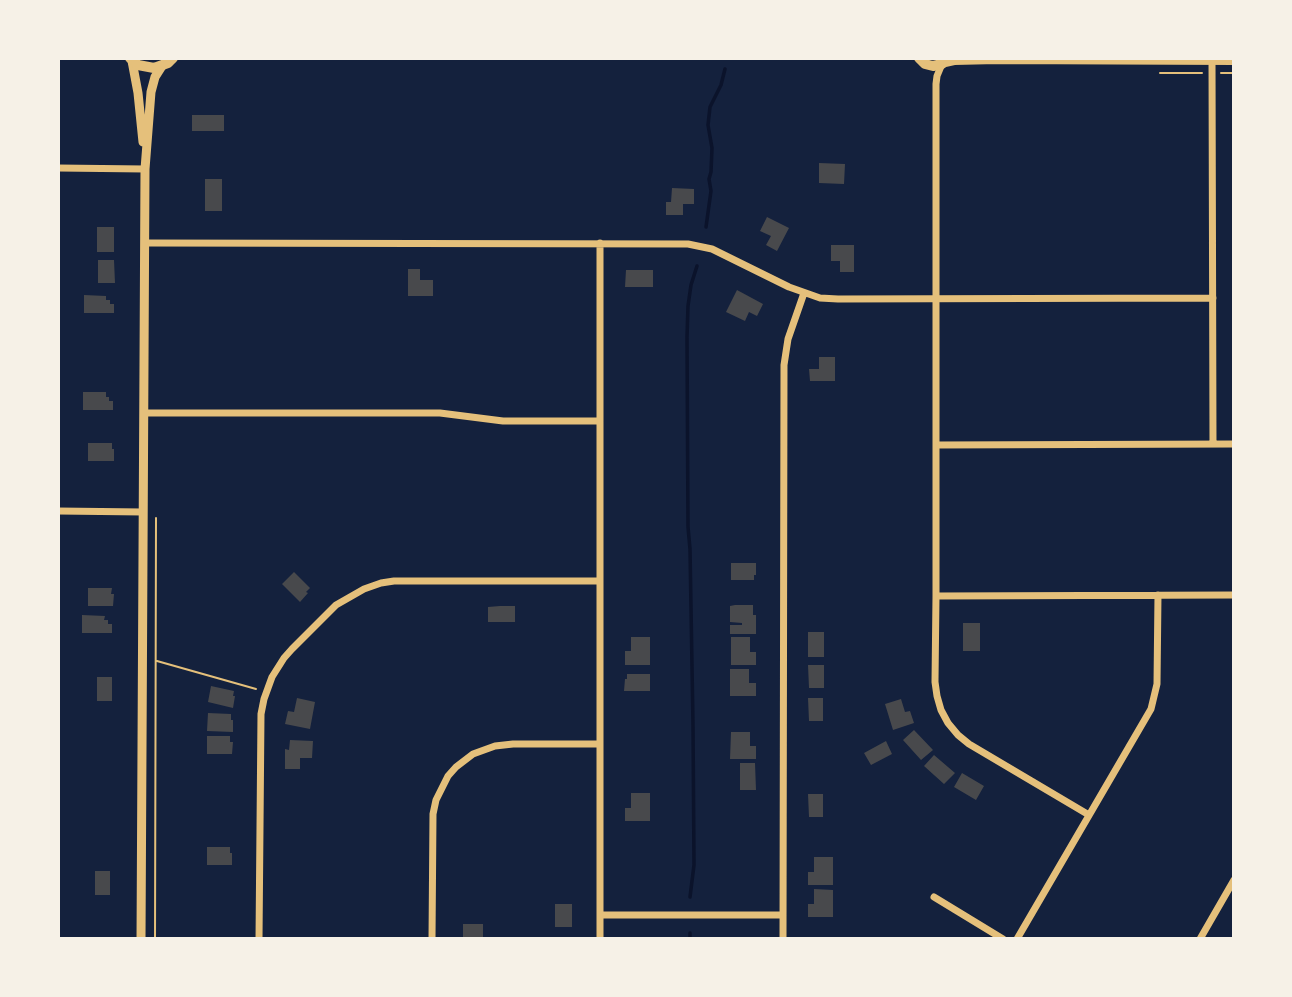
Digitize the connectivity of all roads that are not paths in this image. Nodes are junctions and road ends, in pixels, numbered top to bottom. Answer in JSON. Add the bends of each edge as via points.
{"nodes":[{"id":1,"x":174,"y":58,"type":"edge"},
{"id":2,"x":131,"y":59,"type":"edge"},
{"id":3,"x":1212,"y":59,"type":"edge"},
{"id":4,"x":1234,"y":60,"type":"edge"},
{"id":5,"x":922,"y":61,"type":"edge"},
{"id":6,"x":945,"y":61,"type":"edge"},
{"id":7,"x":162,"y":66,"type":"junction"},
{"id":8,"x":936,"y":84,"type":"junction"},
{"id":9,"x":58,"y":168,"type":"edge"},
{"id":10,"x":145,"y":169,"type":"junction"},
{"id":11,"x":145,"y":243,"type":"junction"},
{"id":12,"x":600,"y":243,"type":"junction"},
{"id":13,"x":804,"y":293,"type":"junction"},
{"id":14,"x":935,"y":299,"type":"junction"},
{"id":15,"x":1213,"y":299,"type":"junction"},
{"id":16,"x":144,"y":413,"type":"junction"},
{"id":17,"x":600,"y":421,"type":"junction"},
{"id":18,"x":1213,"y":444,"type":"junction"},
{"id":19,"x":1234,"y":444,"type":"edge"},
{"id":20,"x":936,"y":445,"type":"junction"},
{"id":21,"x":58,"y":511,"type":"edge"},
{"id":22,"x":144,"y":512,"type":"junction"},
{"id":23,"x":600,"y":581,"type":"junction"},
{"id":24,"x":1158,"y":595,"type":"junction"},
{"id":25,"x":1234,"y":595,"type":"edge"},
{"id":26,"x":936,"y":596,"type":"junction"},
{"id":27,"x":600,"y":744,"type":"junction"},
{"id":28,"x":1090,"y":815,"type":"junction"},
{"id":29,"x":1234,"y":880,"type":"edge"},
{"id":30,"x":934,"y":897,"type":"dead end"},
{"id":31,"x":600,"y":915,"type":"junction"},
{"id":32,"x":783,"y":915,"type":"junction"},
{"id":33,"x":141,"y":939,"type":"edge"},
{"id":34,"x":259,"y":939,"type":"edge"},
{"id":35,"x":432,"y":939,"type":"edge"},
{"id":36,"x":600,"y":939,"type":"edge"},
{"id":37,"x":783,"y":939,"type":"edge"},
{"id":38,"x":1003,"y":939,"type":"edge"},
{"id":39,"x":1017,"y":939,"type":"edge"},
{"id":40,"x":1200,"y":939,"type":"edge"}],
"edges":[{"from":1,"to":7,"type":"main road"},
{"from":2,"to":7,"type":"main road","via":[[146,68]]},
{"from":2,"to":10,"type":"street"},
{"from":3,"to":4,"type":"main road"},
{"from":3,"to":6,"type":"main road"},
{"from":3,"to":15,"type":"street"},
{"from":5,"to":6,"type":"main road","via":[[933,66]]},
{"from":5,"to":8,"type":"street"},
{"from":6,"to":8,"type":"street"},
{"from":7,"to":10,"type":"street","via":[[151,92]]},
{"from":8,"to":14,"type":"street"},
{"from":9,"to":10,"type":"street"},
{"from":10,"to":11,"type":"street"},
{"from":11,"to":12,"type":"street"},
{"from":11,"to":16,"type":"street"},
{"from":12,"to":13,"type":"street","via":[[688,244],[712,249]]},
{"from":12,"to":17,"type":"street"},
{"from":13,"to":14,"type":"street","via":[[838,299]]},
{"from":13,"to":32,"type":"street","via":[[784,365]]},
{"from":14,"to":15,"type":"street"},
{"from":14,"to":20,"type":"street"},
{"from":15,"to":18,"type":"street"},
{"from":16,"to":17,"type":"street","via":[[440,413],[503,421]]},
{"from":16,"to":22,"type":"street"},
{"from":17,"to":23,"type":"street"},
{"from":18,"to":19,"type":"street"},
{"from":18,"to":20,"type":"street"},
{"from":20,"to":26,"type":"street"},
{"from":21,"to":22,"type":"street"},
{"from":22,"to":33,"type":"street"},
{"from":23,"to":27,"type":"street"},
{"from":23,"to":34,"type":"street","via":[[394,581],[364,589],[336,605],[292,649],[266,692],[260,725]]},
{"from":24,"to":25,"type":"street"},
{"from":24,"to":26,"type":"street"},
{"from":24,"to":28,"type":"street","via":[[1156,695]]},
{"from":26,"to":28,"type":"street","via":[[935,682],[948,723],[969,744]]},
{"from":27,"to":31,"type":"street"},
{"from":27,"to":35,"type":"street","via":[[495,746],[473,754],[448,776],[433,814]]},
{"from":28,"to":39,"type":"street"},
{"from":29,"to":40,"type":"street"},
{"from":30,"to":38,"type":"street"},
{"from":31,"to":32,"type":"street"},
{"from":31,"to":36,"type":"street"},
{"from":32,"to":37,"type":"street"}]}
